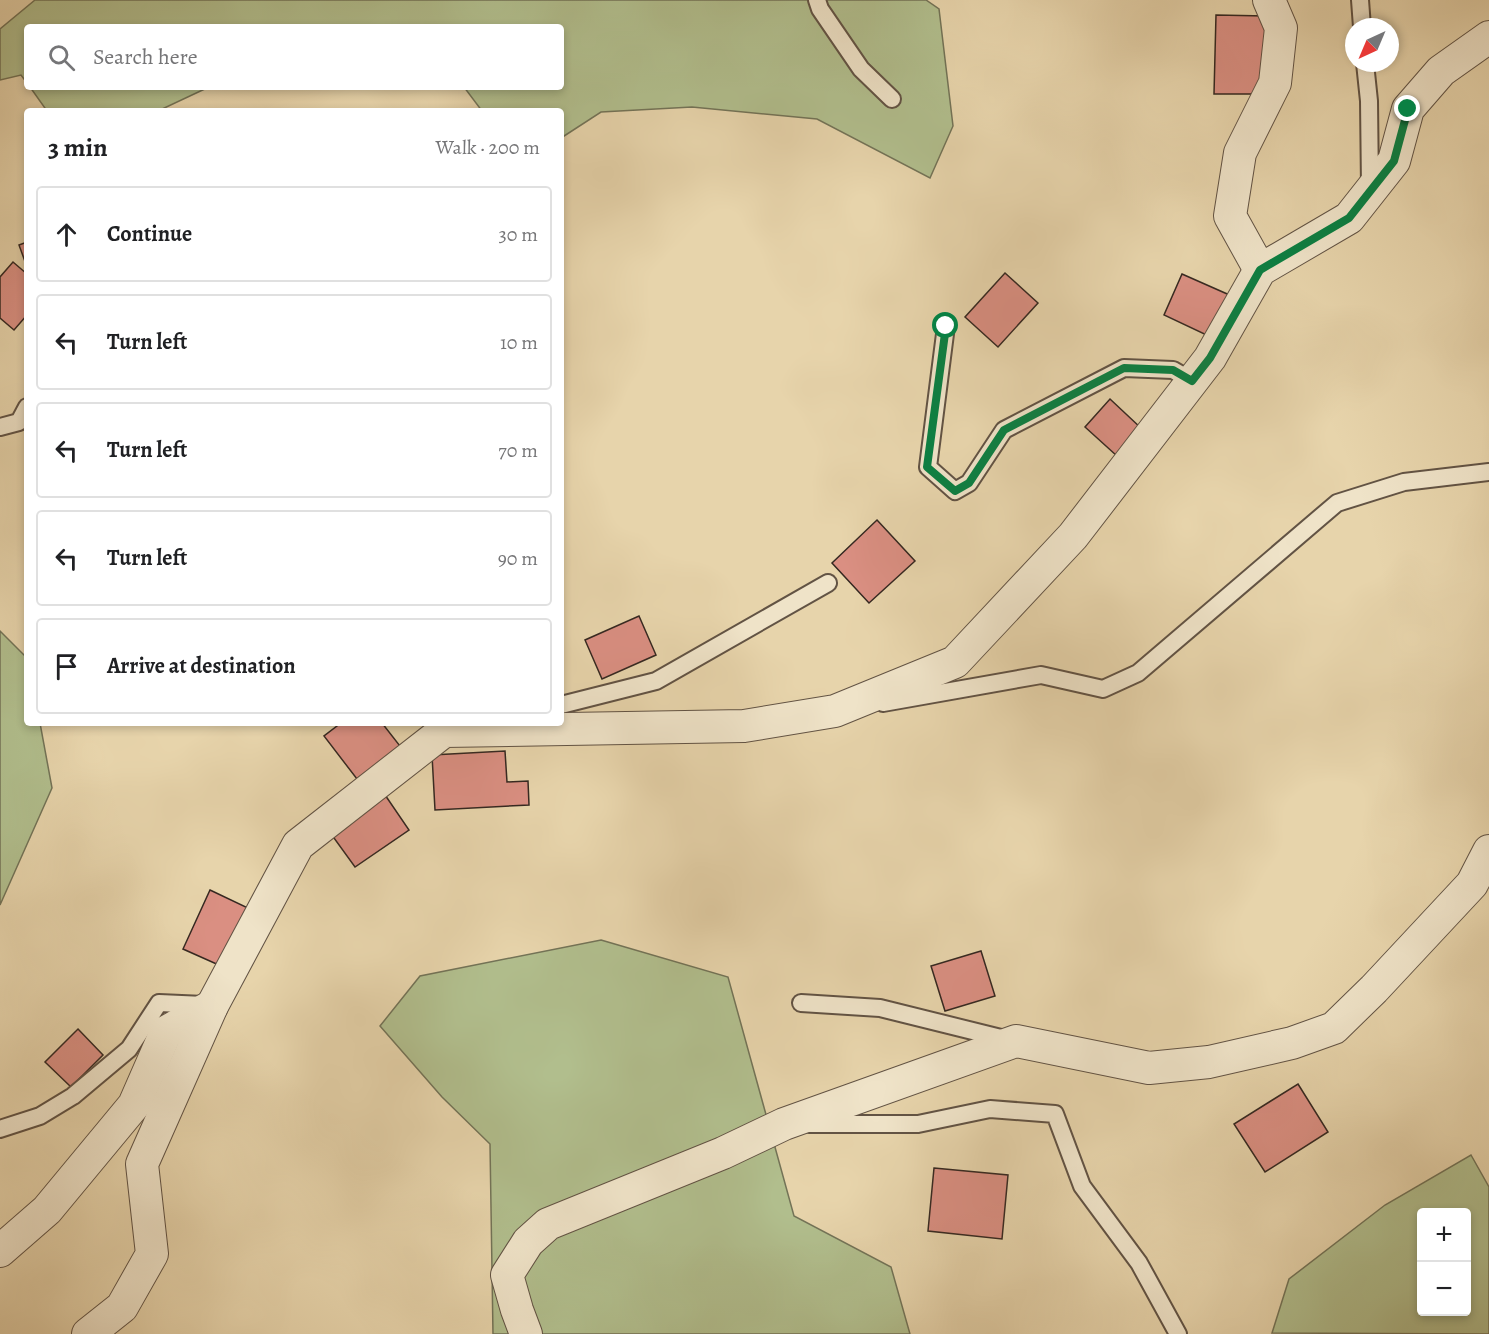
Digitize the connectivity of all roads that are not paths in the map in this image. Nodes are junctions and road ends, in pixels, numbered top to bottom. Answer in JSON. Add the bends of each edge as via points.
{"nodes":[{"id":1,"x":817,"y":0,"type":"edge"},
{"id":2,"x":1269,"y":0,"type":"edge"},
{"id":3,"x":1360,"y":0,"type":"edge"},
{"id":4,"x":1361,"y":18,"type":"edge"},
{"id":5,"x":1489,"y":37,"type":"edge"},
{"id":6,"x":1366,"y":72,"type":"edge"},
{"id":7,"x":892,"y":99,"type":"dead end"},
{"id":8,"x":1370,"y":191,"type":"junction"},
{"id":9,"x":1260,"y":270,"type":"junction"},
{"id":10,"x":946,"y":326,"type":"dead end"},
{"id":11,"x":1192,"y":381,"type":"junction"},
{"id":12,"x":24,"y":413,"type":"edge"},
{"id":13,"x":0,"y":427,"type":"edge"},
{"id":14,"x":1489,"y":472,"type":"edge"},
{"id":15,"x":828,"y":584,"type":"dead end"},
{"id":16,"x":564,"y":704,"type":"edge"},
{"id":17,"x":835,"y":711,"type":"junction"},
{"id":18,"x":466,"y":726,"type":"edge"},
{"id":19,"x":444,"y":731,"type":"junction"},
{"id":20,"x":1489,"y":851,"type":"edge"},
{"id":21,"x":801,"y":1004,"type":"dead end"},
{"id":22,"x":212,"y":1006,"type":"junction"},
{"id":23,"x":1016,"y":1041,"type":"junction"},
{"id":24,"x":784,"y":1124,"type":"junction"},
{"id":25,"x":0,"y":1129,"type":"edge"},
{"id":26,"x":0,"y":1251,"type":"edge"},
{"id":27,"x":88,"y":1334,"type":"edge"},
{"id":28,"x":526,"y":1334,"type":"edge"},
{"id":29,"x":1178,"y":1334,"type":"edge"}],
"edges":[{"from":1,"to":7,"type":"lane","via":[[861,69]]},
{"from":2,"to":9,"type":"street","via":[[1281,28],[1275,83],[1240,153],[1230,216]]},
{"from":3,"to":4,"type":"lane"},
{"from":5,"to":8,"type":"street","via":[[1442,71],[1408,109],[1394,161]]},
{"from":6,"to":8,"type":"lane"},
{"from":8,"to":9,"type":"street","via":[[1349,218]]},
{"from":9,"to":11,"type":"street","via":[[1210,358]]},
{"from":10,"to":11,"type":"lane","via":[[927,467],[955,491],[969,483],[1004,430],[1124,368],[1173,370]]},
{"from":11,"to":17,"type":"street","via":[[1073,537],[955,662]]},
{"from":12,"to":13,"type":"lane","via":[[19,422]]},
{"from":14,"to":17,"type":"lane","via":[[1404,482],[1337,503],[1138,674],[1103,689],[1041,675]]},
{"from":15,"to":16,"type":"lane","via":[[656,681]]},
{"from":17,"to":19,"type":"street","via":[[744,726]]},
{"from":18,"to":19,"type":"lane"},
{"from":19,"to":22,"type":"street","via":[[298,845]]},
{"from":20,"to":23,"type":"street","via":[[1472,884],[1334,1028],[1292,1043],[1209,1062],[1149,1068]]},
{"from":21,"to":23,"type":"lane","via":[[880,1008]]},
{"from":22,"to":25,"type":"lane","via":[[159,1003],[129,1049],[73,1096],[40,1116]]},
{"from":22,"to":26,"type":"street","via":[[166,1032],[134,1105],[47,1210]]},
{"from":22,"to":27,"type":"street","via":[[142,1164],[152,1254],[122,1307]]},
{"from":23,"to":24,"type":"street"},
{"from":24,"to":28,"type":"street","via":[[548,1224],[528,1242],[507,1275]]},
{"from":24,"to":29,"type":"lane","via":[[918,1124],[990,1109],[1055,1114],[1082,1186],[1139,1263]]}]}
